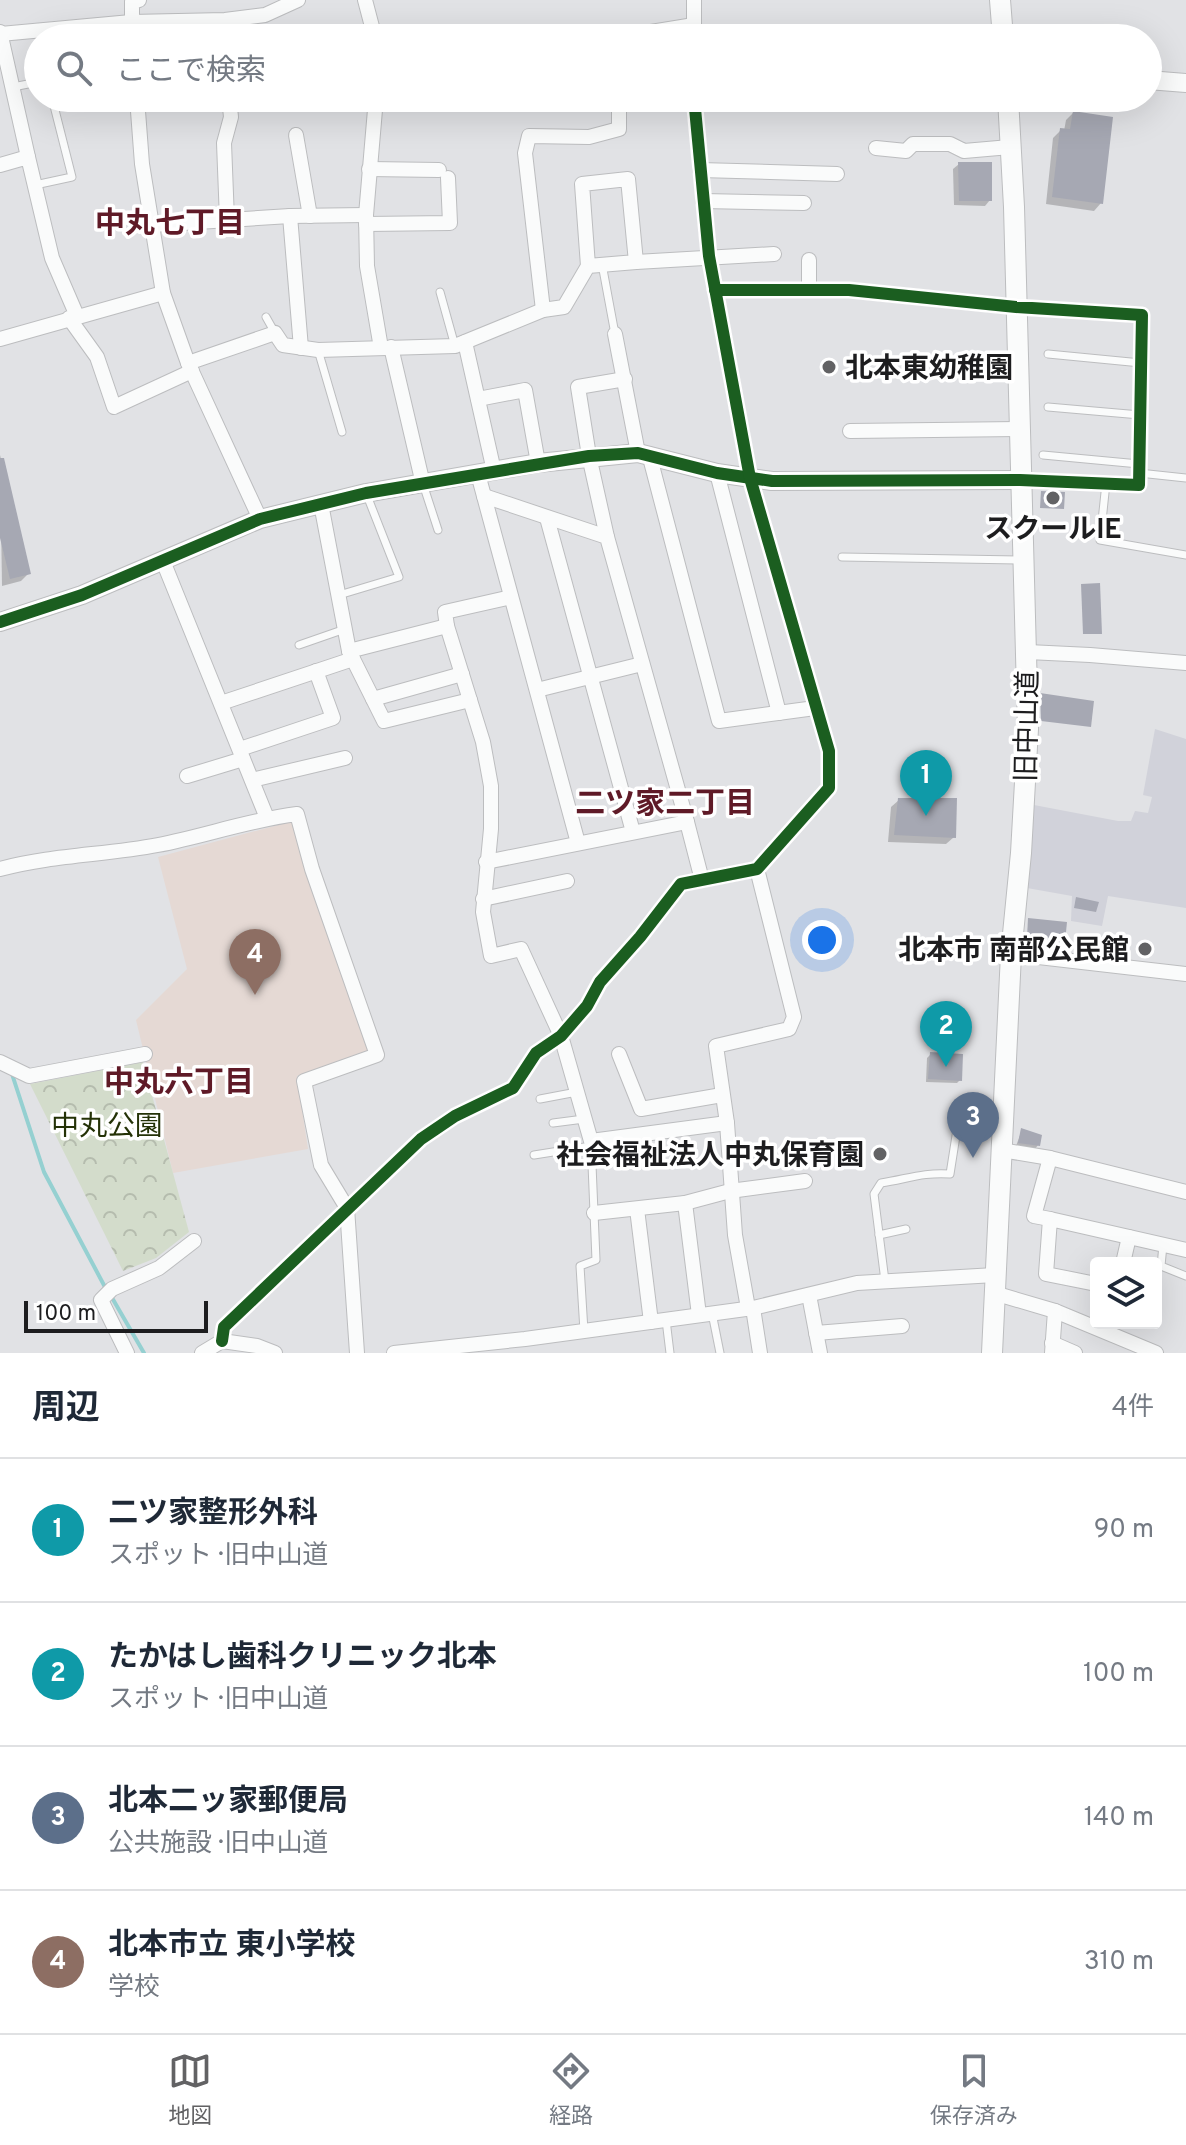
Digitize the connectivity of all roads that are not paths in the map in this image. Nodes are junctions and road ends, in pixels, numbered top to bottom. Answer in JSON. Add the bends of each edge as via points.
{"nodes":[{"id":1,"x":139,"y":0,"type":"edge"},
{"id":2,"x":298,"y":0,"type":"edge"},
{"id":3,"x":365,"y":0,"type":"edge"},
{"id":4,"x":694,"y":0,"type":"edge"},
{"id":5,"x":1000,"y":0,"type":"edge"},
{"id":6,"x":225,"y":20,"type":"junction"},
{"id":7,"x":131,"y":22,"type":"junction"},
{"id":8,"x":107,"y":24,"type":"edge"},
{"id":9,"x":225,"y":24,"type":"edge"},
{"id":10,"x":371,"y":24,"type":"edge"},
{"id":11,"x":694,"y":24,"type":"edge"},
{"id":12,"x":1002,"y":24,"type":"edge"},
{"id":13,"x":24,"y":31,"type":"edge"},
{"id":14,"x":0,"y":33,"type":"edge"},
{"id":15,"x":1162,"y":81,"type":"edge"},
{"id":16,"x":1186,"y":83,"type":"edge"},
{"id":17,"x":24,"y":85,"type":"edge"},
{"id":18,"x":11,"y":87,"type":"junction"},
{"id":19,"x":56,"y":112,"type":"edge"},
{"id":20,"x":138,"y":112,"type":"edge"},
{"id":21,"x":230,"y":112,"type":"edge"},
{"id":22,"x":375,"y":112,"type":"edge"},
{"id":23,"x":619,"y":112,"type":"edge"},
{"id":24,"x":695,"y":112,"type":"edge"},
{"id":25,"x":1009,"y":112,"type":"edge"},
{"id":26,"x":296,"y":135,"type":"dead end"},
{"id":27,"x":1010,"y":147,"type":"junction"},
{"id":28,"x":876,"y":148,"type":"dead end"},
{"id":29,"x":28,"y":157,"type":"junction"},
{"id":30,"x":0,"y":165,"type":"edge"},
{"id":31,"x":369,"y":169,"type":"junction"},
{"id":32,"x":700,"y":170,"type":"junction"},
{"id":33,"x":837,"y":174,"type":"dead end"},
{"id":34,"x":35,"y":185,"type":"junction"},
{"id":35,"x":703,"y":201,"type":"junction"},
{"id":36,"x":804,"y":203,"type":"dead end"},
{"id":37,"x":290,"y":216,"type":"junction"},
{"id":38,"x":310,"y":216,"type":"junction"},
{"id":39,"x":366,"y":219,"type":"junction"},
{"id":40,"x":227,"y":220,"type":"junction"},
{"id":41,"x":152,"y":225,"type":"junction"},
{"id":42,"x":774,"y":254,"type":"dead end"},
{"id":43,"x":709,"y":256,"type":"junction"},
{"id":44,"x":809,"y":260,"type":"dead end"},
{"id":45,"x":636,"y":262,"type":"junction"},
{"id":46,"x":595,"y":265,"type":"junction"},
{"id":47,"x":715,"y":290,"type":"junction"},
{"id":48,"x":809,"y":290,"type":"junction"},
{"id":49,"x":440,"y":292,"type":"dead end"},
{"id":50,"x":163,"y":293,"type":"junction"},
{"id":51,"x":1016,"y":307,"type":"junction"},
{"id":52,"x":543,"y":310,"type":"junction"},
{"id":53,"x":73,"y":317,"type":"junction"},
{"id":54,"x":266,"y":317,"type":"dead end"},
{"id":55,"x":275,"y":333,"type":"junction"},
{"id":56,"x":615,"y":334,"type":"joint"},
{"id":57,"x":0,"y":339,"type":"edge"},
{"id":58,"x":460,"y":344,"type":"junction"},
{"id":59,"x":386,"y":347,"type":"junction"},
{"id":60,"x":301,"y":348,"type":"junction"},
{"id":61,"x":318,"y":350,"type":"junction"},
{"id":62,"x":1048,"y":354,"type":"dead end"},
{"id":63,"x":1141,"y":363,"type":"junction"},
{"id":64,"x":190,"y":367,"type":"junction"},
{"id":65,"x":625,"y":379,"type":"junction"},
{"id":66,"x":478,"y":399,"type":"junction"},
{"id":67,"x":1048,"y":407,"type":"dead end"},
{"id":68,"x":1140,"y":415,"type":"junction"},
{"id":69,"x":1019,"y":429,"type":"junction"},
{"id":70,"x":850,"y":431,"type":"dead end"},
{"id":71,"x":342,"y":432,"type":"dead end"},
{"id":72,"x":643,"y":454,"type":"junction"},
{"id":73,"x":1043,"y":455,"type":"dead end"},
{"id":74,"x":589,"y":456,"type":"junction"},
{"id":75,"x":538,"y":463,"type":"junction"},
{"id":76,"x":1139,"y":468,"type":"junction"},
{"id":77,"x":486,"y":473,"type":"junction"},
{"id":78,"x":717,"y":473,"type":"junction"},
{"id":79,"x":750,"y":478,"type":"junction"},
{"id":80,"x":1186,"y":478,"type":"edge"},
{"id":81,"x":1020,"y":480,"type":"junction"},
{"id":82,"x":1106,"y":483,"type":"junction"},
{"id":83,"x":423,"y":484,"type":"junction"},
{"id":84,"x":366,"y":493,"type":"junction"},
{"id":85,"x":484,"y":496,"type":"junction"},
{"id":86,"x":321,"y":504,"type":"junction"},
{"id":87,"x":547,"y":518,"type":"junction"},
{"id":88,"x":260,"y":519,"type":"junction"},
{"id":89,"x":438,"y":530,"type":"dead end"},
{"id":90,"x":607,"y":537,"type":"junction"},
{"id":91,"x":1186,"y":555,"type":"edge"},
{"id":92,"x":842,"y":557,"type":"dead end"},
{"id":93,"x":1024,"y":560,"type":"junction"},
{"id":94,"x":163,"y":561,"type":"junction"},
{"id":95,"x":339,"y":595,"type":"junction"},
{"id":96,"x":511,"y":597,"type":"junction"},
{"id":97,"x":0,"y":622,"type":"edge"},
{"id":98,"x":447,"y":626,"type":"junction"},
{"id":99,"x":345,"y":629,"type":"junction"},
{"id":100,"x":299,"y":645,"type":"dead end"},
{"id":101,"x":1028,"y":652,"type":"junction"},
{"id":102,"x":351,"y":655,"type":"junction"},
{"id":103,"x":1186,"y":663,"type":"edge"},
{"id":104,"x":642,"y":664,"type":"junction"},
{"id":105,"x":316,"y":671,"type":"junction"},
{"id":106,"x":462,"y":674,"type":"junction"},
{"id":107,"x":589,"y":677,"type":"junction"},
{"id":108,"x":537,"y":690,"type":"junction"},
{"id":109,"x":373,"y":699,"type":"junction"},
{"id":110,"x":470,"y":700,"type":"junction"},
{"id":111,"x":221,"y":703,"type":"junction"},
{"id":112,"x":815,"y":708,"type":"junction"},
{"id":113,"x":779,"y":713,"type":"junction"},
{"id":114,"x":242,"y":754,"type":"junction"},
{"id":115,"x":345,"y":758,"type":"dead end"},
{"id":116,"x":187,"y":776,"type":"dead end"},
{"id":117,"x":252,"y":780,"type":"junction"},
{"id":118,"x":267,"y":818,"type":"junction"},
{"id":119,"x":687,"y":822,"type":"junction"},
{"id":120,"x":633,"y":832,"type":"junction"},
{"id":121,"x":578,"y":843,"type":"junction"},
{"id":122,"x":486,"y":862,"type":"junction"},
{"id":123,"x":2,"y":863,"type":"edge"},
{"id":124,"x":757,"y":869,"type":"junction"},
{"id":125,"x":702,"y":880,"type":"junction"},
{"id":126,"x":567,"y":881,"type":"dead end"},
{"id":127,"x":483,"y":899,"type":"junction"},
{"id":128,"x":1011,"y":954,"type":"junction"},
{"id":129,"x":1186,"y":974,"type":"edge"},
{"id":130,"x":561,"y":1036,"type":"junction"},
{"id":131,"x":145,"y":1054,"type":"dead end"},
{"id":132,"x":619,"y":1054,"type":"dead end"},
{"id":133,"x":0,"y":1062,"type":"edge"},
{"id":134,"x":577,"y":1092,"type":"junction"},
{"id":135,"x":722,"y":1095,"type":"junction"},
{"id":136,"x":540,"y":1099,"type":"dead end"},
{"id":137,"x":584,"y":1119,"type":"junction"},
{"id":138,"x":553,"y":1123,"type":"dead end"},
{"id":139,"x":727,"y":1123,"type":"junction"},
{"id":140,"x":1002,"y":1140,"type":"junction"},
{"id":141,"x":591,"y":1143,"type":"junction"},
{"id":142,"x":534,"y":1155,"type":"dead end"},
{"id":143,"x":1050,"y":1158,"type":"junction"},
{"id":144,"x":805,"y":1181,"type":"dead end"},
{"id":145,"x":730,"y":1191,"type":"junction"},
{"id":146,"x":1186,"y":1192,"type":"edge"},
{"id":147,"x":685,"y":1203,"type":"junction"},
{"id":148,"x":347,"y":1208,"type":"junction"},
{"id":149,"x":637,"y":1209,"type":"junction"},
{"id":150,"x":594,"y":1213,"type":"junction"},
{"id":151,"x":1050,"y":1219,"type":"junction"},
{"id":152,"x":906,"y":1229,"type":"dead end"},
{"id":153,"x":879,"y":1235,"type":"junction"},
{"id":154,"x":1129,"y":1237,"type":"junction"},
{"id":155,"x":194,"y":1241,"type":"dead end"},
{"id":156,"x":1163,"y":1245,"type":"junction"},
{"id":157,"x":1186,"y":1250,"type":"edge"},
{"id":158,"x":1124,"y":1257,"type":"edge"},
{"id":159,"x":1186,"y":1276,"type":"edge"},
{"id":160,"x":885,"y":1281,"type":"junction"},
{"id":161,"x":1090,"y":1283,"type":"edge"},
{"id":162,"x":995,"y":1284,"type":"junction"},
{"id":163,"x":809,"y":1295,"type":"junction"},
{"id":164,"x":750,"y":1308,"type":"junction"},
{"id":165,"x":1055,"y":1311,"type":"junction"},
{"id":166,"x":705,"y":1314,"type":"junction"},
{"id":167,"x":658,"y":1321,"type":"junction"},
{"id":168,"x":1090,"y":1322,"type":"edge"},
{"id":169,"x":902,"y":1326,"type":"dead end"},
{"id":170,"x":1109,"y":1329,"type":"edge"},
{"id":171,"x":584,"y":1331,"type":"junction"},
{"id":172,"x":816,"y":1333,"type":"junction"},
{"id":173,"x":222,"y":1341,"type":"junction"},
{"id":174,"x":1052,"y":1348,"type":"edge"},
{"id":175,"x":127,"y":1353,"type":"edge"},
{"id":176,"x":202,"y":1353,"type":"edge"},
{"id":177,"x":275,"y":1353,"type":"edge"},
{"id":178,"x":357,"y":1353,"type":"edge"},
{"id":179,"x":394,"y":1353,"type":"edge"},
{"id":180,"x":670,"y":1353,"type":"edge"},
{"id":181,"x":720,"y":1353,"type":"edge"},
{"id":182,"x":760,"y":1353,"type":"edge"},
{"id":183,"x":820,"y":1353,"type":"edge"},
{"id":184,"x":992,"y":1353,"type":"edge"},
{"id":185,"x":1075,"y":1353,"type":"edge"},
{"id":186,"x":1156,"y":1353,"type":"edge"}],
"edges":[{"from":1,"to":7,"type":"street","via":[[132,2]]},
{"from":2,"to":6,"type":"street","via":[[265,15]]},
{"from":3,"to":10,"type":"street"},
{"from":4,"to":11,"type":"street"},
{"from":5,"to":12,"type":"main road"},
{"from":6,"to":7,"type":"street"},
{"from":6,"to":9,"type":"lane"},
{"from":7,"to":8,"type":"street"},
{"from":13,"to":14,"type":"street"},
{"from":14,"to":18,"type":"street"},
{"from":15,"to":16,"type":"street"},
{"from":17,"to":18,"type":"lane"},
{"from":18,"to":29,"type":"street"},
{"from":19,"to":34,"type":"lane","via":[[72,177]]},
{"from":20,"to":41,"type":"street"},
{"from":21,"to":40,"type":"street","via":[[224,143]]},
{"from":22,"to":31,"type":"street"},
{"from":23,"to":52,"type":"street","via":[[619,129],[589,137],[529,136],[525,153]]},
{"from":24,"to":32,"type":"street"},
{"from":25,"to":27,"type":"main road","name":"旧中山道"},
{"from":26,"to":38,"type":"street"},
{"from":27,"to":28,"type":"street"},
{"from":27,"to":51,"type":"main road","name":"旧中山道"},
{"from":29,"to":30,"type":"street"},
{"from":29,"to":34,"type":"street"},
{"from":31,"to":39,"type":"street"},
{"from":31,"to":39,"type":"street","via":[[444,174],[450,223]]},
{"from":32,"to":33,"type":"street"},
{"from":32,"to":35,"type":"street"},
{"from":34,"to":53,"type":"street"},
{"from":35,"to":36,"type":"street"},
{"from":35,"to":43,"type":"street"},
{"from":37,"to":38,"type":"street"},
{"from":37,"to":40,"type":"street"},
{"from":37,"to":60,"type":"street"},
{"from":38,"to":39,"type":"street"},
{"from":39,"to":59,"type":"street","via":[[367,266]]},
{"from":40,"to":41,"type":"street"},
{"from":41,"to":50,"type":"street"},
{"from":42,"to":43,"type":"street"},
{"from":43,"to":45,"type":"street"},
{"from":43,"to":47,"type":"street"},
{"from":44,"to":48,"type":"street"},
{"from":45,"to":46,"type":"street"},
{"from":45,"to":46,"type":"street","via":[[628,179],[582,184]]},
{"from":46,"to":52,"type":"street","via":[[564,307]]},
{"from":46,"to":56,"type":"lane"},
{"from":47,"to":48,"type":"street"},
{"from":47,"to":79,"type":"street"},
{"from":48,"to":51,"type":"street"},
{"from":49,"to":58,"type":"lane"},
{"from":50,"to":53,"type":"street"},
{"from":50,"to":64,"type":"street"},
{"from":51,"to":63,"type":"street","via":[[1142,315]]},
{"from":51,"to":69,"type":"main road","name":"旧中山道"},
{"from":52,"to":58,"type":"street"},
{"from":53,"to":57,"type":"street"},
{"from":53,"to":64,"type":"street","via":[[97,357],[114,407]]},
{"from":54,"to":55,"type":"lane"},
{"from":55,"to":60,"type":"street","via":[[283,345]]},
{"from":55,"to":64,"type":"street"},
{"from":56,"to":65,"type":"street"},
{"from":58,"to":59,"type":"street"},
{"from":58,"to":66,"type":"street"},
{"from":59,"to":61,"type":"street"},
{"from":59,"to":83,"type":"street"},
{"from":60,"to":61,"type":"street"},
{"from":61,"to":71,"type":"lane"},
{"from":62,"to":63,"type":"lane"},
{"from":63,"to":68,"type":"street"},
{"from":64,"to":88,"type":"street"},
{"from":65,"to":72,"type":"street"},
{"from":65,"to":74,"type":"street","via":[[578,387]]},
{"from":66,"to":75,"type":"street","via":[[525,390]]},
{"from":66,"to":77,"type":"street"},
{"from":67,"to":68,"type":"lane"},
{"from":68,"to":76,"type":"street"},
{"from":69,"to":70,"type":"street"},
{"from":69,"to":81,"type":"main road","name":"旧中山道"},
{"from":72,"to":74,"type":"street"},
{"from":72,"to":78,"type":"street"},
{"from":72,"to":113,"type":"street","via":[[719,721]]},
{"from":73,"to":76,"type":"lane"},
{"from":74,"to":75,"type":"street"},
{"from":74,"to":90,"type":"street"},
{"from":75,"to":77,"type":"street"},
{"from":76,"to":80,"type":"lane"},
{"from":76,"to":82,"type":"street","via":[[1139,485]]},
{"from":77,"to":83,"type":"street"},
{"from":77,"to":85,"type":"street"},
{"from":78,"to":79,"type":"street"},
{"from":78,"to":113,"type":"street"},
{"from":79,"to":81,"type":"street"},
{"from":79,"to":112,"type":"street"},
{"from":81,"to":82,"type":"street"},
{"from":81,"to":93,"type":"main road","name":"旧中山道"},
{"from":82,"to":91,"type":"lane","via":[[1100,540]]},
{"from":83,"to":84,"type":"street"},
{"from":83,"to":89,"type":"lane"},
{"from":84,"to":86,"type":"street"},
{"from":84,"to":95,"type":"lane","via":[[399,577]]},
{"from":85,"to":87,"type":"street"},
{"from":85,"to":96,"type":"street"},
{"from":86,"to":88,"type":"street"},
{"from":86,"to":95,"type":"street"},
{"from":87,"to":90,"type":"street"},
{"from":87,"to":107,"type":"street"},
{"from":88,"to":94,"type":"street"},
{"from":90,"to":104,"type":"street"},
{"from":92,"to":93,"type":"lane"},
{"from":93,"to":101,"type":"main road","name":"旧中山道"},
{"from":94,"to":97,"type":"street"},
{"from":94,"to":111,"type":"street"},
{"from":95,"to":99,"type":"street"},
{"from":96,"to":98,"type":"street","via":[[445,612]]},
{"from":96,"to":108,"type":"street"},
{"from":98,"to":102,"type":"street"},
{"from":98,"to":106,"type":"street"},
{"from":99,"to":100,"type":"lane"},
{"from":99,"to":102,"type":"street"},
{"from":101,"to":103,"type":"street"},
{"from":101,"to":128,"type":"main road","name":"旧中山道","via":[[1026,760]]},
{"from":102,"to":105,"type":"street"},
{"from":102,"to":109,"type":"street"},
{"from":104,"to":107,"type":"street"},
{"from":104,"to":119,"type":"street"},
{"from":105,"to":111,"type":"street"},
{"from":105,"to":114,"type":"street","via":[[333,718]]},
{"from":106,"to":109,"type":"street"},
{"from":106,"to":110,"type":"street"},
{"from":107,"to":108,"type":"street"},
{"from":107,"to":120,"type":"street"},
{"from":108,"to":121,"type":"street"},
{"from":109,"to":110,"type":"street","via":[[384,721]]},
{"from":110,"to":122,"type":"street","via":[[491,786]]},
{"from":111,"to":114,"type":"street"},
{"from":112,"to":113,"type":"street"},
{"from":112,"to":124,"type":"street","via":[[829,751],[829,788]]},
{"from":114,"to":116,"type":"street"},
{"from":114,"to":117,"type":"street"},
{"from":115,"to":117,"type":"street"},
{"from":117,"to":118,"type":"street"},
{"from":118,"to":123,"type":"street","via":[[157,845]]},
{"from":118,"to":148,"type":"street","via":[[297,814],[377,1055],[304,1081],[321,1165]]},
{"from":119,"to":120,"type":"street"},
{"from":119,"to":125,"type":"street"},
{"from":120,"to":121,"type":"street"},
{"from":121,"to":122,"type":"street"},
{"from":122,"to":127,"type":"street"},
{"from":124,"to":125,"type":"street"},
{"from":124,"to":135,"type":"street","via":[[794,1017],[789,1029],[716,1046]]},
{"from":125,"to":130,"type":"street","via":[[681,884]]},
{"from":126,"to":127,"type":"street"},
{"from":127,"to":130,"type":"street","via":[[491,956],[521,949]]},
{"from":128,"to":129,"type":"street"},
{"from":128,"to":140,"type":"main road","name":"旧中山道"},
{"from":130,"to":134,"type":"street"},
{"from":130,"to":148,"type":"street","via":[[536,1053],[513,1088],[421,1139]]},
{"from":131,"to":133,"type":"street","via":[[29,1076]]},
{"from":132,"to":135,"type":"street","via":[[641,1109]]},
{"from":134,"to":136,"type":"lane"},
{"from":134,"to":137,"type":"street"},
{"from":135,"to":139,"type":"street"},
{"from":137,"to":138,"type":"lane"},
{"from":137,"to":141,"type":"street"},
{"from":139,"to":141,"type":"street"},
{"from":139,"to":145,"type":"street"},
{"from":140,"to":143,"type":"street"},
{"from":140,"to":153,"type":"lane","via":[[958,1123],[950,1174],[926,1172],[881,1183],[874,1194]]},
{"from":140,"to":162,"type":"main road","name":"旧中山道"},
{"from":141,"to":142,"type":"lane"},
{"from":141,"to":150,"type":"lane"},
{"from":143,"to":146,"type":"street"},
{"from":143,"to":151,"type":"street","via":[[1034,1216]]},
{"from":144,"to":145,"type":"street"},
{"from":145,"to":147,"type":"street"},
{"from":145,"to":164,"type":"street"},
{"from":147,"to":149,"type":"street"},
{"from":147,"to":166,"type":"street"},
{"from":148,"to":173,"type":"street","via":[[224,1327]]},
{"from":148,"to":178,"type":"street"},
{"from":149,"to":150,"type":"street"},
{"from":149,"to":167,"type":"street"},
{"from":150,"to":171,"type":"lane","via":[[596,1260],[580,1266]]},
{"from":151,"to":154,"type":"street"},
{"from":151,"to":161,"type":"street","via":[[1046,1274]]},
{"from":152,"to":153,"type":"lane"},
{"from":153,"to":160,"type":"lane"},
{"from":154,"to":156,"type":"street"},
{"from":154,"to":158,"type":"street"},
{"from":155,"to":175,"type":"street","via":[[159,1268],[112,1289],[101,1300]]},
{"from":156,"to":157,"type":"street"},
{"from":156,"to":159,"type":"lane","via":[[1161,1266]]},
{"from":160,"to":162,"type":"street"},
{"from":160,"to":163,"type":"street"},
{"from":162,"to":165,"type":"street"},
{"from":162,"to":184,"type":"main road","name":"旧中山道"},
{"from":163,"to":164,"type":"street"},
{"from":163,"to":172,"type":"street"},
{"from":164,"to":166,"type":"street"},
{"from":164,"to":182,"type":"street"},
{"from":165,"to":168,"type":"street"},
{"from":165,"to":174,"type":"street"},
{"from":166,"to":167,"type":"street"},
{"from":166,"to":181,"type":"lane"},
{"from":167,"to":171,"type":"street"},
{"from":167,"to":180,"type":"lane"},
{"from":169,"to":172,"type":"street"},
{"from":170,"to":186,"type":"street"},
{"from":171,"to":179,"type":"street"},
{"from":172,"to":183,"type":"street"},
{"from":173,"to":176,"type":"street"},
{"from":173,"to":177,"type":"street"},
{"from":174,"to":185,"type":"street"}]}
